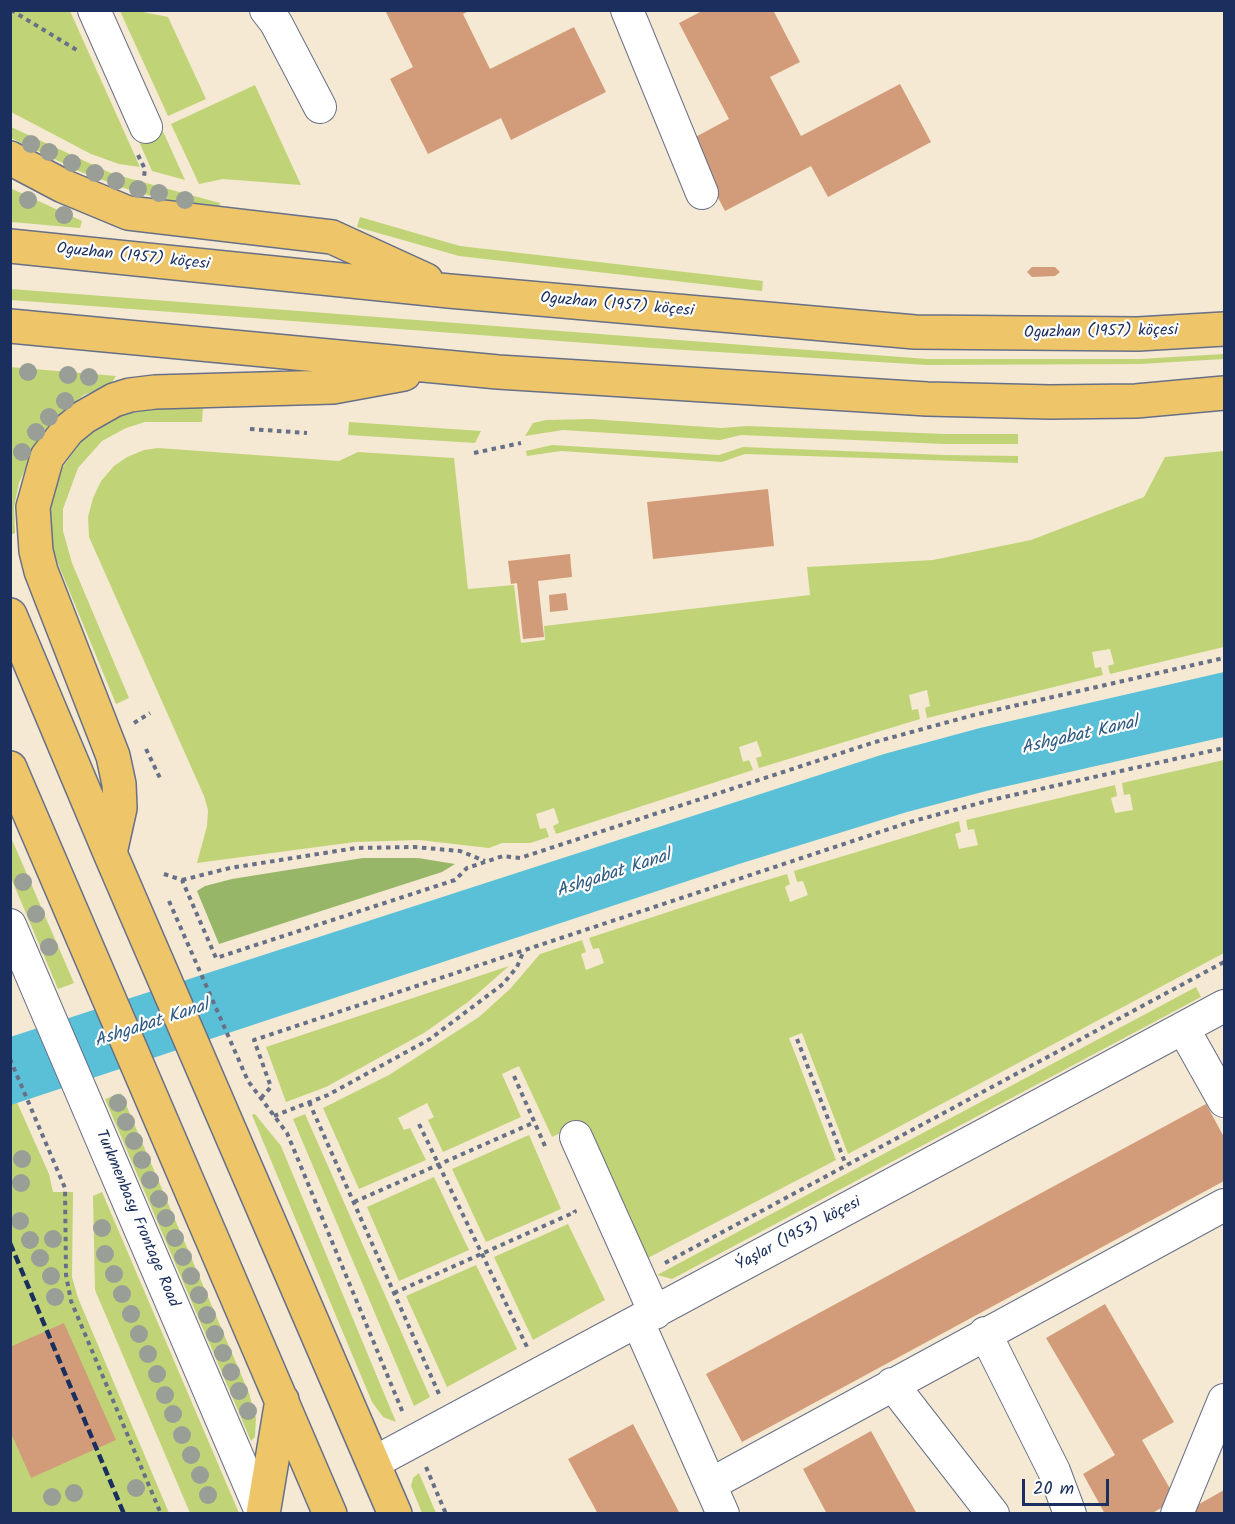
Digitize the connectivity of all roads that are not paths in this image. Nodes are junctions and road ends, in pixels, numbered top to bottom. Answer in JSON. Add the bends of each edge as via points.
{"nodes":[{"id":1,"x":94,"y":10,"type":"edge"},
{"id":2,"x":266,"y":10,"type":"edge"},
{"id":3,"x":627,"y":10,"type":"edge"},
{"id":4,"x":320,"y":107,"type":"dead end"},
{"id":5,"x":146,"y":127,"type":"dead end"},
{"id":6,"x":10,"y":158,"type":"edge"},
{"id":7,"x":702,"y":193,"type":"dead end"},
{"id":8,"x":10,"y":246,"type":"edge"},
{"id":9,"x":449,"y":291,"type":"junction"},
{"id":10,"x":10,"y":326,"type":"edge"},
{"id":11,"x":1224,"y":329,"type":"edge"},
{"id":12,"x":440,"y":367,"type":"junction"},
{"id":13,"x":1224,"y":393,"type":"edge"},
{"id":14,"x":10,"y":615,"type":"edge"},
{"id":15,"x":10,"y":768,"type":"edge"},
{"id":16,"x":110,"y":853,"type":"junction"},
{"id":17,"x":12,"y":928,"type":"edge"},
{"id":18,"x":1224,"y":1006,"type":"edge"},
{"id":19,"x":1183,"y":1028,"type":"junction"},
{"id":20,"x":1224,"y":1101,"type":"edge"},
{"id":21,"x":576,"y":1137,"type":"dead end"},
{"id":22,"x":1224,"y":1205,"type":"edge"},
{"id":23,"x":646,"y":1318,"type":"junction"},
{"id":24,"x":985,"y":1334,"type":"junction"},
{"id":25,"x":892,"y":1384,"type":"junction"},
{"id":26,"x":282,"y":1400,"type":"junction"},
{"id":27,"x":1224,"y":1400,"type":"edge"},
{"id":28,"x":373,"y":1463,"type":"junction"},
{"id":29,"x":711,"y":1484,"type":"junction"},
{"id":30,"x":263,"y":1514,"type":"edge"},
{"id":31,"x":330,"y":1514,"type":"edge"},
{"id":32,"x":394,"y":1514,"type":"edge"},
{"id":33,"x":723,"y":1514,"type":"edge"},
{"id":34,"x":993,"y":1514,"type":"edge"},
{"id":35,"x":1070,"y":1514,"type":"edge"},
{"id":36,"x":1177,"y":1514,"type":"edge"}],
"edges":[{"from":1,"to":5,"type":"street"},
{"from":2,"to":4,"type":"street"},
{"from":3,"to":7,"type":"street"},
{"from":6,"to":9,"type":"main road","via":[[128,213],[332,237]]},
{"from":8,"to":9,"type":"main road","name":"Oguzhan (1957) köçesi"},
{"from":9,"to":11,"type":"main road","name":"Oguzhan (1957) köçesi","via":[[915,332],[1138,334]]},
{"from":10,"to":12,"type":"main road"},
{"from":12,"to":13,"type":"main road","via":[[927,399],[1114,401]]},
{"from":12,"to":16,"type":"main road","via":[[333,387],[130,395],[84,417],[55,443],[47,457],[33,507],[36,551],[40,571],[113,756],[120,808]]},
{"from":14,"to":16,"type":"main road"},
{"from":15,"to":26,"type":"main road"},
{"from":16,"to":28,"type":"main road"},
{"from":17,"to":30,"type":"street","name":"Turkmenbasy Frontage Road"},
{"from":18,"to":19,"type":"street","name":"Ýaşlar (1953) köçesi"},
{"from":19,"to":20,"type":"street"},
{"from":19,"to":23,"type":"street","name":"Ýaşlar (1953) köçesi"},
{"from":21,"to":23,"type":"street"},
{"from":22,"to":24,"type":"street"},
{"from":23,"to":28,"type":"street","name":"Ýaşlar (1953) köçesi"},
{"from":23,"to":29,"type":"street"},
{"from":24,"to":25,"type":"street"},
{"from":24,"to":35,"type":"street","via":[[1054,1471]]},
{"from":25,"to":29,"type":"street"},
{"from":25,"to":34,"type":"street"},
{"from":26,"to":30,"type":"main road"},
{"from":26,"to":31,"type":"main road"},
{"from":27,"to":36,"type":"street"},
{"from":28,"to":32,"type":"main road"},
{"from":29,"to":33,"type":"street"}]}
